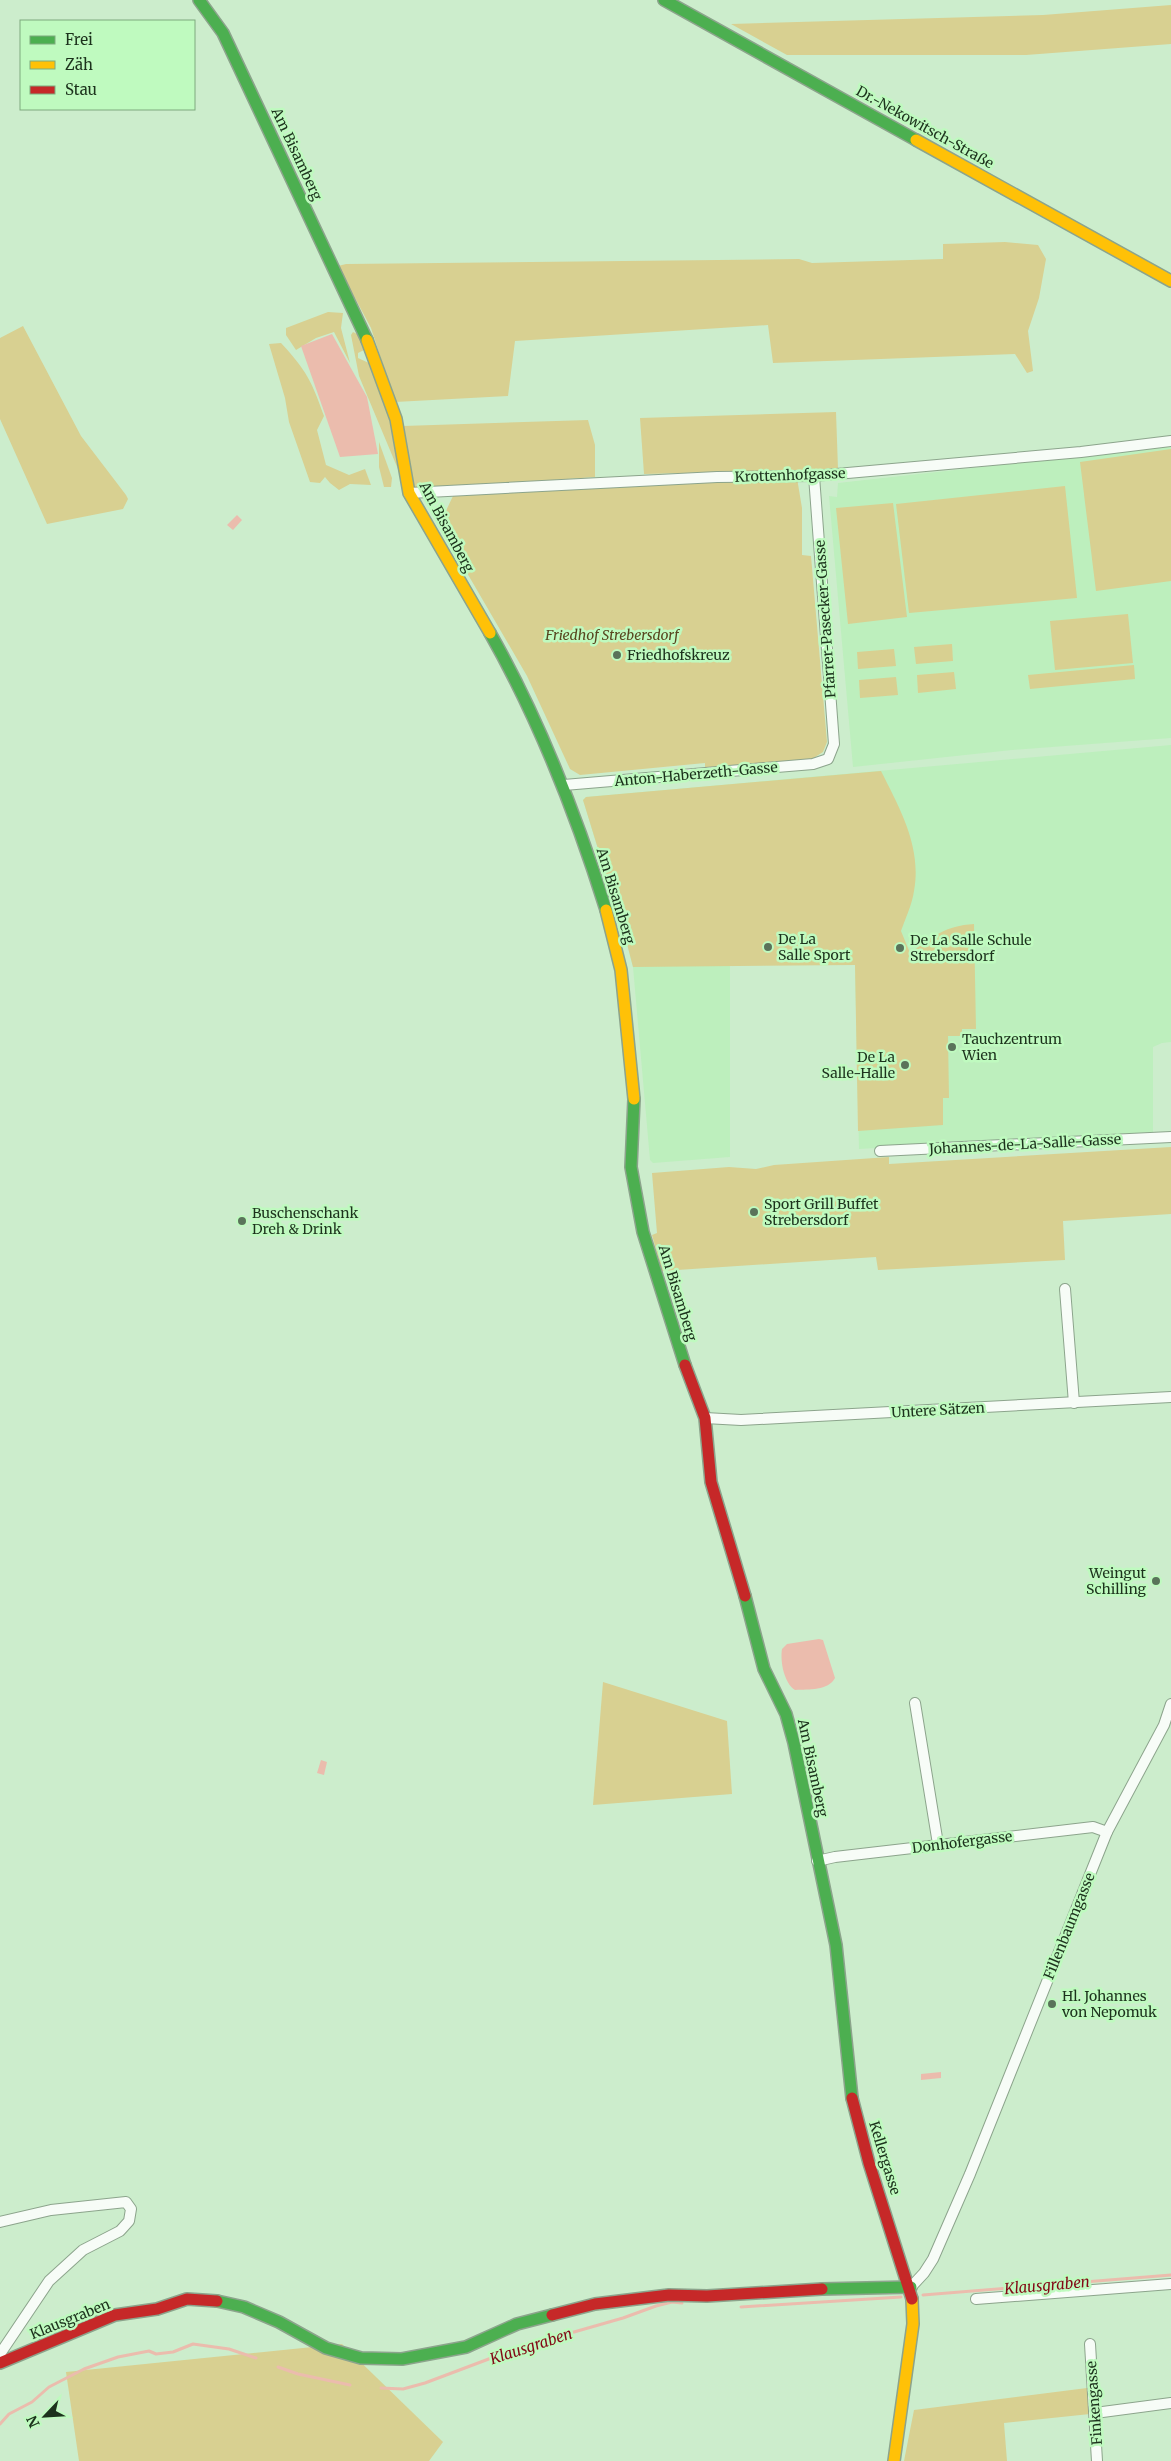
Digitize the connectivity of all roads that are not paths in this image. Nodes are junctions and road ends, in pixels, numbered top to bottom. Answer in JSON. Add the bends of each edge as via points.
{"nodes":[{"id":1,"x":199,"y":0,"type":"edge"},
{"id":2,"x":664,"y":0,"type":"edge"},
{"id":3,"x":1171,"y":281,"type":"edge"},
{"id":4,"x":1171,"y":441,"type":"edge"},
{"id":5,"x":814,"y":476,"type":"junction"},
{"id":6,"x":409,"y":493,"type":"junction"},
{"id":7,"x":828,"y":759,"type":"joint"},
{"id":8,"x":564,"y":784,"type":"junction"},
{"id":9,"x":1171,"y":1136,"type":"edge"},
{"id":10,"x":880,"y":1151,"type":"dead end"},
{"id":11,"x":1065,"y":1289,"type":"dead end"},
{"id":12,"x":1171,"y":1397,"type":"edge"},
{"id":13,"x":1074,"y":1403,"type":"junction"},
{"id":14,"x":705,"y":1418,"type":"junction"},
{"id":15,"x":915,"y":1703,"type":"dead end"},
{"id":16,"x":1171,"y":1704,"type":"edge"},
{"id":17,"x":1107,"y":1832,"type":"junction"},
{"id":18,"x":938,"y":1844,"type":"junction"},
{"id":19,"x":817,"y":1861,"type":"junction"},
{"id":20,"x":0,"y":2222,"type":"edge"},
{"id":21,"x":1171,"y":2284,"type":"edge"},
{"id":22,"x":911,"y":2287,"type":"junction"},
{"id":23,"x":976,"y":2299,"type":"dead end"},
{"id":24,"x":1090,"y":2344,"type":"dead end"},
{"id":25,"x":0,"y":2354,"type":"edge"},
{"id":26,"x":0,"y":2363,"type":"edge"},
{"id":27,"x":1171,"y":2403,"type":"edge"},
{"id":28,"x":1095,"y":2413,"type":"junction"},
{"id":29,"x":894,"y":2461,"type":"edge"},
{"id":30,"x":1097,"y":2461,"type":"edge"}],
"edges":[{"from":1,"to":6,"type":"street","name":"Am Bisamberg","via":[[224,33],[366,338],[396,419]]},
{"from":2,"to":3,"type":"street","name":"Dr.-Nekowitsch-Straße"},
{"from":4,"to":5,"type":"street","name":"Krottenhofgasse"},
{"from":5,"to":6,"type":"street","name":"Krottenhofgasse"},
{"from":5,"to":7,"type":"street","name":"Pfarrer-Pasecker-Gasse","via":[[834,744]]},
{"from":6,"to":8,"type":"street","name":"Am Bisamberg","via":[[517,681]]},
{"from":7,"to":8,"type":"street","name":"Anton-Haberzeth-Gasse","via":[[813,764]]},
{"from":8,"to":14,"type":"street","name":"Am Bisamberg","via":[[614,935],[621,970],[634,1092],[631,1167],[643,1232],[691,1386]]},
{"from":9,"to":10,"type":"street","name":"Johannes-de-La-Salle-Gasse"},
{"from":11,"to":13,"type":"street"},
{"from":12,"to":13,"type":"street","name":"Untere Sätzen"},
{"from":13,"to":14,"type":"street","name":"Untere Sätzen","via":[[741,1420]]},
{"from":14,"to":19,"type":"street","name":"Am Bisamberg","via":[[711,1482],[764,1669],[786,1714]]},
{"from":15,"to":18,"type":"street"},
{"from":16,"to":17,"type":"street","name":"Fillenbaumgasse","via":[[1164,1725]]},
{"from":17,"to":18,"type":"street","name":"Donhofergasse","via":[[1092,1827]]},
{"from":17,"to":22,"type":"street","name":"Fillenbaumgasse","via":[[933,2259]]},
{"from":18,"to":19,"type":"street","name":"Donhofergasse"},
{"from":19,"to":22,"type":"street","name":"Kellergasse","via":[[836,1945],[852,2098],[869,2163]]},
{"from":20,"to":25,"type":"street","via":[[80,2205],[126,2202],[130,2209],[129,2221],[120,2231],[83,2250],[49,2281]]},
{"from":21,"to":23,"type":"street"},
{"from":22,"to":26,"type":"street","name":"Klausgraben","via":[[669,2295],[595,2304],[517,2324],[466,2347],[402,2359],[361,2358],[340,2353],[244,2307],[212,2300],[187,2300],[157,2309],[115,2315]]},
{"from":22,"to":29,"type":"street","name":"Kellergasse","via":[[913,2324]]},
{"from":24,"to":28,"type":"street","name":"Finkengasse"},
{"from":27,"to":28,"type":"street"},
{"from":28,"to":30,"type":"street","name":"Finkengasse"}]}
